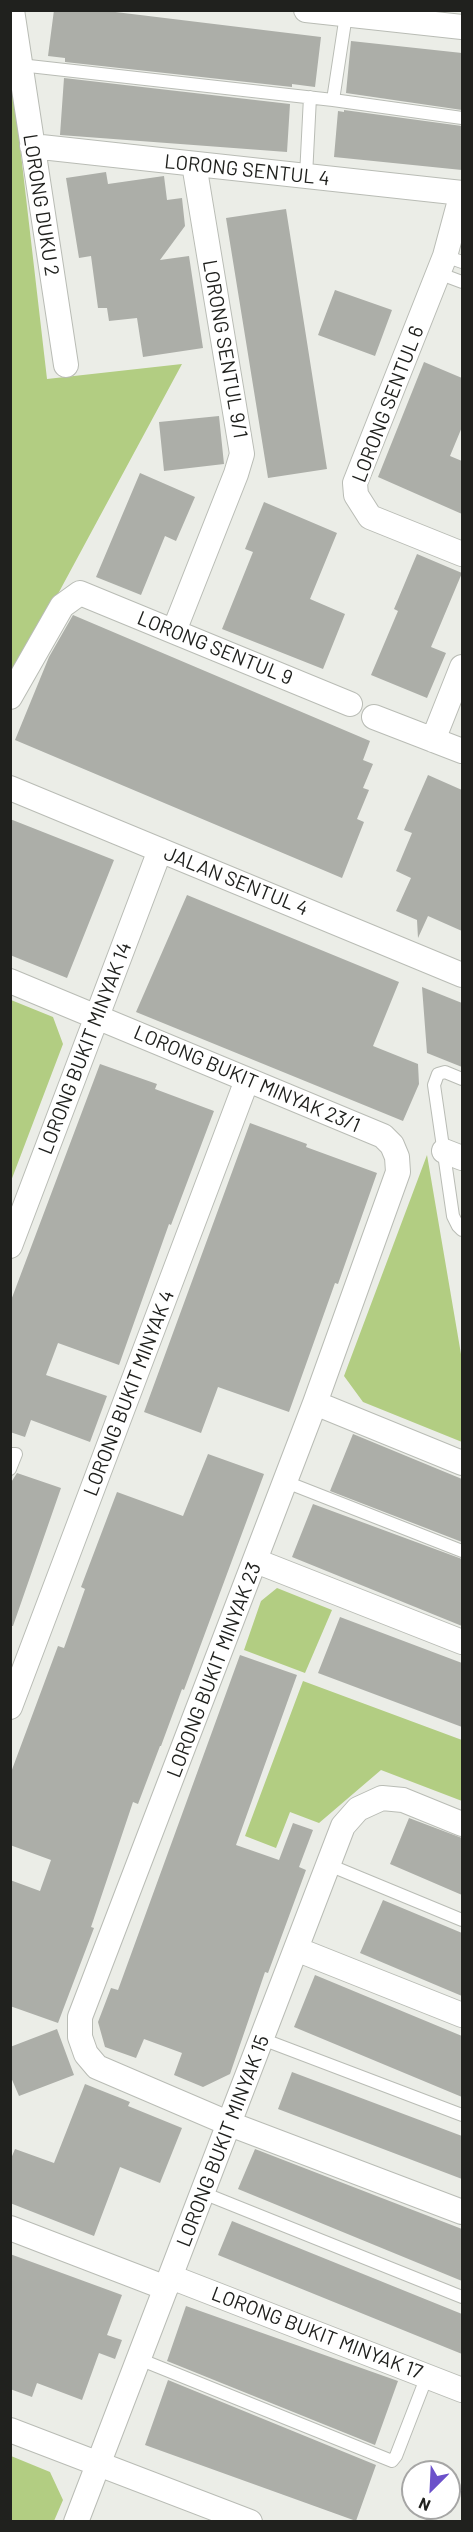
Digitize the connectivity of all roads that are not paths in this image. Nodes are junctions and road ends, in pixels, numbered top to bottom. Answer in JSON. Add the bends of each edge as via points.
{"nodes":[{"id":1,"x":12,"y":10,"type":"edge"},
{"id":2,"x":306,"y":10,"type":"edge"},
{"id":3,"x":353,"y":14,"type":"edge"},
{"id":4,"x":450,"y":21,"type":"edge"},
{"id":5,"x":20,"y":65,"type":"junction"},
{"id":6,"x":310,"y":97,"type":"junction"},
{"id":7,"x":333,"y":100,"type":"junction"},
{"id":8,"x":462,"y":118,"type":"edge"},
{"id":9,"x":32,"y":146,"type":"junction"},
{"id":10,"x":194,"y":164,"type":"junction"},
{"id":11,"x":306,"y":176,"type":"junction"},
{"id":12,"x":462,"y":193,"type":"edge"},
{"id":13,"x":449,"y":264,"type":"edge"},
{"id":14,"x":462,"y":282,"type":"edge"},
{"id":15,"x":66,"y":365,"type":"dead end"},
{"id":16,"x":462,"y":554,"type":"edge"},
{"id":17,"x":174,"y":631,"type":"junction"},
{"id":18,"x":462,"y":667,"type":"edge"},
{"id":19,"x":10,"y":697,"type":"edge"},
{"id":20,"x":350,"y":704,"type":"dead end"},
{"id":21,"x":374,"y":717,"type":"dead end"},
{"id":22,"x":433,"y":740,"type":"junction"},
{"id":23,"x":462,"y":751,"type":"edge"},
{"id":24,"x":10,"y":788,"type":"edge"},
{"id":25,"x":160,"y":850,"type":"junction"},
{"id":26,"x":462,"y":975,"type":"edge"},
{"id":27,"x":10,"y":981,"type":"edge"},
{"id":28,"x":97,"y":1017,"type":"junction"},
{"id":29,"x":462,"y":1079,"type":"edge"},
{"id":30,"x":247,"y":1080,"type":"junction"},
{"id":31,"x":383,"y":1136,"type":"joint"},
{"id":32,"x":453,"y":1155,"type":"edge"},
{"id":33,"x":462,"y":1230,"type":"edge"},
{"id":34,"x":12,"y":1239,"type":"edge"},
{"id":35,"x":315,"y":1403,"type":"junction"},
{"id":36,"x":10,"y":1454,"type":"edge"},
{"id":37,"x":462,"y":1463,"type":"edge"},
{"id":38,"x":10,"y":1469,"type":"edge"},
{"id":39,"x":286,"y":1482,"type":"junction"},
{"id":40,"x":462,"y":1551,"type":"edge"},
{"id":41,"x":255,"y":1561,"type":"junction"},
{"id":42,"x":462,"y":1642,"type":"edge"},
{"id":43,"x":10,"y":1707,"type":"edge"},
{"id":44,"x":462,"y":1824,"type":"edge"},
{"id":45,"x":328,"y":1865,"type":"junction"},
{"id":46,"x":462,"y":1920,"type":"edge"},
{"id":47,"x":296,"y":1949,"type":"junction"},
{"id":48,"x":462,"y":2015,"type":"edge"},
{"id":49,"x":262,"y":2039,"type":"junction"},
{"id":50,"x":462,"y":2115,"type":"edge"},
{"id":51,"x":230,"y":2124,"type":"junction"},
{"id":52,"x":203,"y":2193,"type":"junction"},
{"id":53,"x":462,"y":2212,"type":"edge"},
{"id":54,"x":10,"y":2228,"type":"edge"},
{"id":55,"x":168,"y":2282,"type":"junction"},
{"id":56,"x":462,"y":2297,"type":"edge"},
{"id":57,"x":139,"y":2359,"type":"junction"},
{"id":58,"x":427,"y":2376,"type":"junction"},
{"id":59,"x":462,"y":2390,"type":"edge"},
{"id":60,"x":10,"y":2430,"type":"edge"},
{"id":61,"x":99,"y":2462,"type":"junction"},
{"id":62,"x":76,"y":2522,"type":"edge"},
{"id":63,"x":250,"y":2522,"type":"edge"}],
"edges":[{"from":1,"to":5,"type":"street","name":"LORONG DUKU 2"},
{"from":2,"to":3,"type":"street"},
{"from":3,"to":4,"type":"street"},
{"from":3,"to":7,"type":"lane"},
{"from":5,"to":6,"type":"lane"},
{"from":5,"to":9,"type":"street","name":"LORONG DUKU 2"},
{"from":6,"to":7,"type":"lane"},
{"from":6,"to":11,"type":"lane"},
{"from":7,"to":8,"type":"lane"},
{"from":9,"to":10,"type":"street","name":"LORONG SENTUL 4"},
{"from":9,"to":15,"type":"street","name":"LORONG DUKU 2"},
{"from":10,"to":11,"type":"street","name":"LORONG SENTUL 4"},
{"from":10,"to":17,"type":"street","name":"LORONG SENTUL 9/1","via":[[242,454]]},
{"from":11,"to":12,"type":"street","name":"LORONG SENTUL 4"},
{"from":12,"to":13,"type":"street","name":"LORONG SENTUL 6"},
{"from":13,"to":14,"type":"lane"},
{"from":13,"to":16,"type":"street","name":"LORONG SENTUL 6","via":[[355,483],[361,507],[370,517]]},
{"from":17,"to":19,"type":"street","name":"LORONG SENTUL 9","via":[[80,593],[62,606]]},
{"from":17,"to":20,"type":"street","name":"LORONG SENTUL 9"},
{"from":18,"to":22,"type":"street"},
{"from":21,"to":22,"type":"street"},
{"from":22,"to":23,"type":"street"},
{"from":24,"to":25,"type":"street","name":"JALAN SENTUL 4"},
{"from":25,"to":26,"type":"street","name":"JALAN SENTUL 4"},
{"from":25,"to":28,"type":"street","name":"LORONG BUKIT MINYAK 14"},
{"from":27,"to":28,"type":"street","name":"LORONG BUKIT MINYAK 23/1"},
{"from":28,"to":30,"type":"street","name":"LORONG BUKIT MINYAK 23/1"},
{"from":28,"to":34,"type":"street","name":"LORONG BUKIT MINYAK 14"},
{"from":29,"to":32,"type":"lane","via":[[445,1072],[438,1074],[434,1085]]},
{"from":30,"to":31,"type":"street","name":"LORONG BUKIT MINYAK 23/1"},
{"from":30,"to":43,"type":"street","name":"LORONG BUKIT MINYAK 4"},
{"from":31,"to":35,"type":"street","name":"LORONG BUKIT MINYAK 23","via":[[392,1145],[398,1172]]},
{"from":32,"to":33,"type":"lane","via":[[453,1216]]},
{"from":35,"to":37,"type":"street"},
{"from":35,"to":39,"type":"street","name":"LORONG BUKIT MINYAK 23"},
{"from":36,"to":38,"type":"lane","via":[[16,1454]]},
{"from":39,"to":40,"type":"lane"},
{"from":39,"to":41,"type":"street","name":"LORONG BUKIT MINYAK 23"},
{"from":41,"to":42,"type":"street"},
{"from":41,"to":51,"type":"street","name":"LORONG BUKIT MINYAK 23","via":[[80,2017],[80,2037],[86,2054],[97,2067]]},
{"from":44,"to":45,"type":"street","name":"LORONG BUKIT MINYAK 15","via":[[403,1800],[382,1798],[358,1809],[344,1826]]},
{"from":45,"to":46,"type":"lane"},
{"from":45,"to":47,"type":"street","name":"LORONG BUKIT MINYAK 15"},
{"from":47,"to":48,"type":"street"},
{"from":47,"to":49,"type":"street","name":"LORONG BUKIT MINYAK 15"},
{"from":49,"to":50,"type":"lane"},
{"from":49,"to":51,"type":"street","name":"LORONG BUKIT MINYAK 15"},
{"from":51,"to":52,"type":"street","name":"LORONG BUKIT MINYAK 15"},
{"from":51,"to":53,"type":"street","name":"LORONG BUKIT MINYAK 23"},
{"from":52,"to":55,"type":"street","name":"LORONG BUKIT MINYAK 15"},
{"from":52,"to":56,"type":"lane"},
{"from":54,"to":55,"type":"street","name":"LORONG BUKIT MINYAK 17"},
{"from":55,"to":57,"type":"street","name":"LORONG BUKIT MINYAK 15"},
{"from":55,"to":58,"type":"street","name":"LORONG BUKIT MINYAK 17"},
{"from":57,"to":58,"type":"lane","via":[[392,2461]]},
{"from":57,"to":61,"type":"street","name":"LORONG BUKIT MINYAK 15"},
{"from":58,"to":59,"type":"street","name":"LORONG BUKIT MINYAK 17"},
{"from":60,"to":61,"type":"street"},
{"from":61,"to":62,"type":"street","name":"LORONG BUKIT MINYAK 15"},
{"from":61,"to":63,"type":"street"}]}
